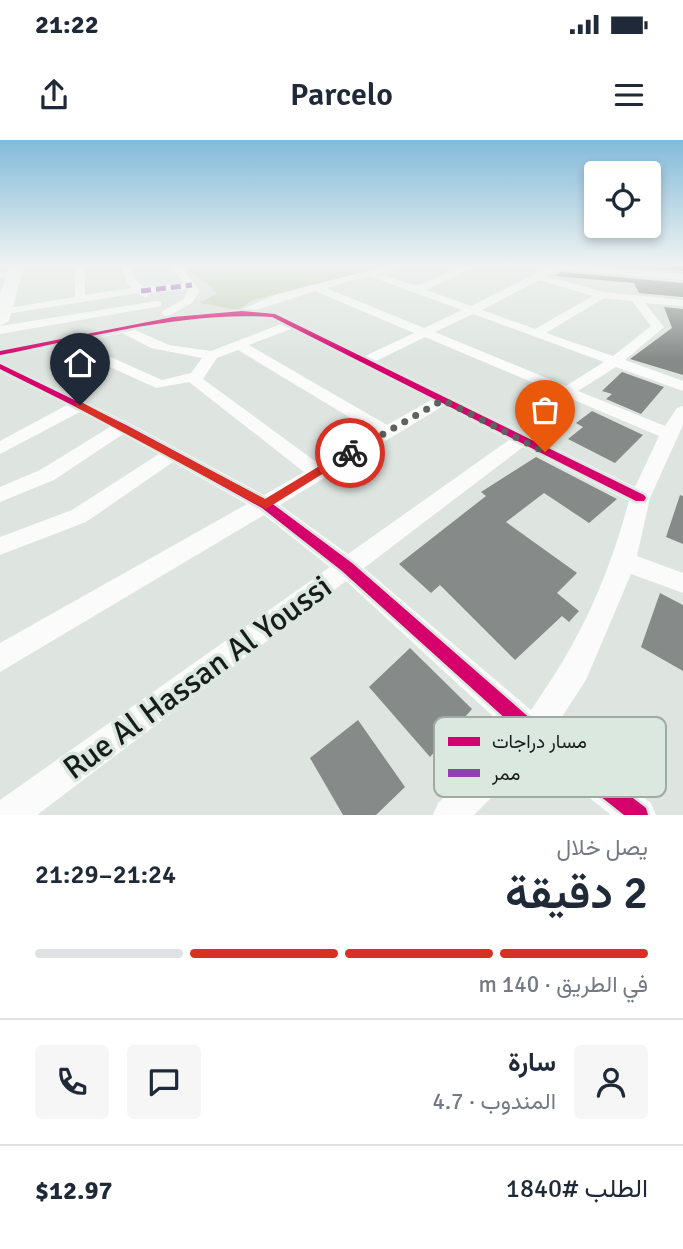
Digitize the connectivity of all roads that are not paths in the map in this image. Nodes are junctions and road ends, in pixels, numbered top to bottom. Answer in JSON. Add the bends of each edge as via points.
{"nodes":[{"id":1,"x":3,"y":296,"type":"edge"},
{"id":2,"x":97,"y":296,"type":"edge"},
{"id":3,"x":148,"y":296,"type":"edge"},
{"id":4,"x":192,"y":296,"type":"edge"},
{"id":5,"x":281,"y":296,"type":"edge"},
{"id":6,"x":338,"y":296,"type":"edge"},
{"id":7,"x":433,"y":296,"type":"edge"},
{"id":8,"x":498,"y":296,"type":"edge"},
{"id":9,"x":599,"y":296,"type":"edge"},
{"id":10,"x":615,"y":296,"type":"edge"},
{"id":11,"x":80,"y":299,"type":"joint"},
{"id":12,"x":636,"y":299,"type":"junction"},
{"id":13,"x":683,"y":303,"type":"edge"},
{"id":14,"x":157,"y":304,"type":"junction"},
{"id":15,"x":469,"y":310,"type":"junction"},
{"id":16,"x":242,"y":313,"type":"junction"},
{"id":17,"x":1,"y":316,"type":"edge"},
{"id":18,"x":170,"y":316,"type":"junction"},
{"id":19,"x":292,"y":324,"type":"junction"},
{"id":20,"x":125,"y":329,"type":"junction"},
{"id":21,"x":0,"y":330,"type":"edge"},
{"id":22,"x":425,"y":332,"type":"junction"},
{"id":23,"x":535,"y":334,"type":"junction"},
{"id":24,"x":62,"y":340,"type":"junction"},
{"id":25,"x":239,"y":345,"type":"junction"},
{"id":26,"x":0,"y":353,"type":"edge"},
{"id":27,"x":212,"y":355,"type":"junction"},
{"id":28,"x":365,"y":361,"type":"junction"},
{"id":29,"x":614,"y":362,"type":"junction"},
{"id":30,"x":0,"y":366,"type":"edge"},
{"id":31,"x":196,"y":376,"type":"junction"},
{"id":32,"x":683,"y":386,"type":"edge"},
{"id":33,"x":566,"y":392,"type":"junction"},
{"id":34,"x":443,"y":400,"type":"junction"},
{"id":35,"x":80,"y":405,"type":"junction"},
{"id":36,"x":683,"y":411,"type":"edge"},
{"id":37,"x":123,"y":427,"type":"junction"},
{"id":38,"x":386,"y":432,"type":"junction"},
{"id":39,"x":669,"y":434,"type":"junction"},
{"id":40,"x":521,"y":440,"type":"junction"},
{"id":41,"x":0,"y":448,"type":"edge"},
{"id":42,"x":173,"y":454,"type":"junction"},
{"id":43,"x":317,"y":472,"type":"junction"},
{"id":44,"x":0,"y":495,"type":"edge"},
{"id":45,"x":640,"y":498,"type":"junction"},
{"id":46,"x":266,"y":505,"type":"junction"},
{"id":47,"x":0,"y":546,"type":"edge"},
{"id":48,"x":624,"y":561,"type":"junction"},
{"id":49,"x":347,"y":568,"type":"junction"},
{"id":50,"x":683,"y":583,"type":"edge"},
{"id":51,"x":0,"y":659,"type":"edge"},
{"id":52,"x":516,"y":717,"type":"edge"},
{"id":53,"x":545,"y":717,"type":"edge"},
{"id":54,"x":468,"y":797,"type":"edge"},
{"id":55,"x":616,"y":797,"type":"edge"},
{"id":56,"x":9,"y":815,"type":"edge"},
{"id":57,"x":450,"y":815,"type":"edge"},
{"id":58,"x":639,"y":815,"type":"edge"}],
"edges":[{"from":1,"to":17,"type":"street"},
{"from":2,"to":11,"type":"street"},
{"from":3,"to":14,"type":"street"},
{"from":4,"to":18,"type":"street"},
{"from":5,"to":16,"type":"street"},
{"from":6,"to":22,"type":"street"},
{"from":7,"to":15,"type":"street"},
{"from":8,"to":15,"type":"street"},
{"from":9,"to":23,"type":"street"},
{"from":10,"to":12,"type":"street"},
{"from":11,"to":17,"type":"street"},
{"from":12,"to":13,"type":"street"},
{"from":12,"to":29,"type":"street","via":[[658,327]]},
{"from":14,"to":18,"type":"street"},
{"from":14,"to":21,"type":"street"},
{"from":15,"to":22,"type":"street"},
{"from":15,"to":23,"type":"street"},
{"from":16,"to":18,"type":"street"},
{"from":16,"to":19,"type":"street","via":[[263,313]]},
{"from":18,"to":20,"type":"street"},
{"from":19,"to":25,"type":"street"},
{"from":19,"to":28,"type":"street"},
{"from":20,"to":24,"type":"street"},
{"from":20,"to":27,"type":"street","via":[[165,348]]},
{"from":22,"to":28,"type":"street"},
{"from":22,"to":33,"type":"street"},
{"from":23,"to":29,"type":"street"},
{"from":24,"to":26,"type":"street"},
{"from":24,"to":31,"type":"street","via":[[161,385]]},
{"from":25,"to":27,"type":"street"},
{"from":25,"to":38,"type":"street"},
{"from":27,"to":31,"type":"street"},
{"from":28,"to":34,"type":"street"},
{"from":29,"to":32,"type":"street"},
{"from":29,"to":33,"type":"street"},
{"from":30,"to":35,"type":"street"},
{"from":31,"to":43,"type":"street","via":[[202,389]]},
{"from":33,"to":39,"type":"street"},
{"from":34,"to":38,"type":"street"},
{"from":34,"to":40,"type":"street"},
{"from":35,"to":37,"type":"street"},
{"from":35,"to":41,"type":"street"},
{"from":36,"to":39,"type":"street"},
{"from":37,"to":42,"type":"street"},
{"from":37,"to":44,"type":"street","via":[[47,475]]},
{"from":38,"to":43,"type":"street"},
{"from":39,"to":45,"type":"street"},
{"from":40,"to":45,"type":"street"},
{"from":40,"to":49,"type":"street","name":"Rue Al Hassan Al Youssi"},
{"from":42,"to":46,"type":"street"},
{"from":42,"to":47,"type":"street","via":[[79,516]]},
{"from":43,"to":46,"type":"street"},
{"from":45,"to":48,"type":"street"},
{"from":46,"to":49,"type":"street"},
{"from":46,"to":51,"type":"street"},
{"from":48,"to":50,"type":"street"},
{"from":48,"to":53,"type":"street","via":[[576,670]]},
{"from":49,"to":52,"type":"street"},
{"from":49,"to":56,"type":"street","name":"Rue Al Hassan Al Youssi"},
{"from":54,"to":57,"type":"street"},
{"from":55,"to":58,"type":"street"}]}
